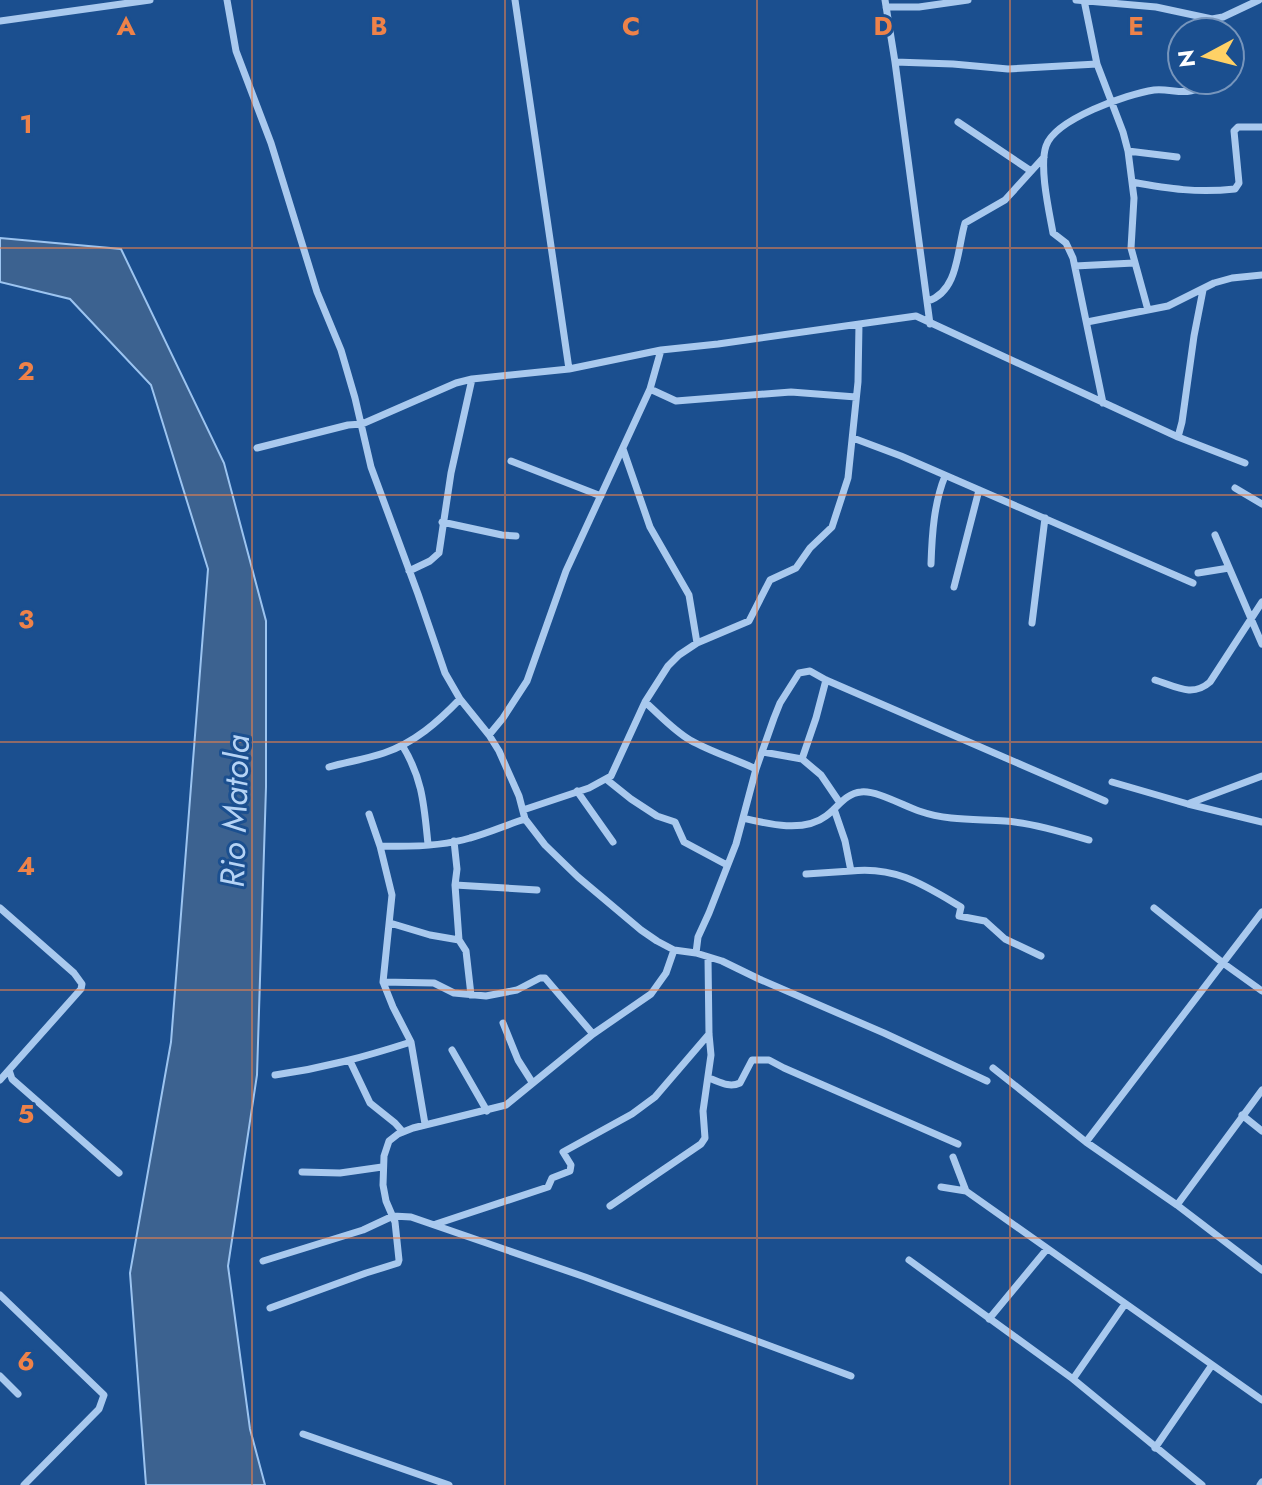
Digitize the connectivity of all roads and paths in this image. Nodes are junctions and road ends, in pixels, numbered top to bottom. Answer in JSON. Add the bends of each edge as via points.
{"nodes":[{"id":1,"x":150,"y":0,"type":"edge"},
{"id":2,"x":227,"y":0,"type":"edge"},
{"id":3,"x":515,"y":0,"type":"edge"},
{"id":4,"x":968,"y":0,"type":"edge"},
{"id":5,"x":1076,"y":0,"type":"edge"},
{"id":6,"x":1084,"y":0,"type":"edge"},
{"id":7,"x":1259,"y":0,"type":"edge"},
{"id":8,"x":885,"y":3,"type":"edge"},
{"id":9,"x":1196,"y":16,"type":"edge"},
{"id":10,"x":1225,"y":16,"type":"edge"},
{"id":11,"x":0,"y":21,"type":"edge"},
{"id":12,"x":895,"y":62,"type":"junction"},
{"id":13,"x":1097,"y":64,"type":"junction"},
{"id":14,"x":1166,"y":92,"type":"edge"},
{"id":15,"x":1112,"y":103,"type":"junction"},
{"id":16,"x":958,"y":122,"type":"dead end"},
{"id":17,"x":1262,"y":127,"type":"edge"},
{"id":18,"x":1128,"y":151,"type":"junction"},
{"id":19,"x":1044,"y":157,"type":"junction"},
{"id":20,"x":1177,"y":157,"type":"dead end"},
{"id":21,"x":1031,"y":171,"type":"junction"},
{"id":22,"x":1132,"y":182,"type":"junction"},
{"id":23,"x":1134,"y":263,"type":"junction"},
{"id":24,"x":1075,"y":266,"type":"junction"},
{"id":25,"x":1262,"y":275,"type":"edge"},
{"id":26,"x":1203,"y":290,"type":"junction"},
{"id":27,"x":928,"y":301,"type":"junction"},
{"id":28,"x":1148,"y":310,"type":"junction"},
{"id":29,"x":1087,"y":322,"type":"junction"},
{"id":30,"x":859,"y":324,"type":"junction"},
{"id":31,"x":930,"y":324,"type":"junction"},
{"id":32,"x":661,"y":350,"type":"junction"},
{"id":33,"x":569,"y":369,"type":"junction"},
{"id":34,"x":472,"y":379,"type":"junction"},
{"id":35,"x":650,"y":389,"type":"junction"},
{"id":36,"x":856,"y":397,"type":"junction"},
{"id":37,"x":1103,"y":403,"type":"junction"},
{"id":38,"x":362,"y":424,"type":"junction"},
{"id":39,"x":1178,"y":437,"type":"junction"},
{"id":40,"x":853,"y":438,"type":"junction"},
{"id":41,"x":257,"y":448,"type":"dead end"},
{"id":42,"x":623,"y":448,"type":"junction"},
{"id":43,"x":511,"y":461,"type":"dead end"},
{"id":44,"x":1245,"y":463,"type":"dead end"},
{"id":45,"x":945,"y":476,"type":"junction"},
{"id":46,"x":1235,"y":488,"type":"dead end"},
{"id":47,"x":979,"y":490,"type":"junction"},
{"id":48,"x":601,"y":496,"type":"junction"},
{"id":49,"x":1262,"y":504,"type":"edge"},
{"id":50,"x":1045,"y":518,"type":"junction"},
{"id":51,"x":442,"y":522,"type":"junction"},
{"id":52,"x":1215,"y":535,"type":"dead end"},
{"id":53,"x":516,"y":536,"type":"dead end"},
{"id":54,"x":931,"y":564,"type":"dead end"},
{"id":55,"x":1229,"y":568,"type":"junction"},
{"id":56,"x":409,"y":571,"type":"junction"},
{"id":57,"x":1198,"y":573,"type":"dead end"},
{"id":58,"x":1193,"y":583,"type":"dead end"},
{"id":59,"x":954,"y":587,"type":"dead end"},
{"id":60,"x":1262,"y":602,"type":"edge"},
{"id":61,"x":1251,"y":618,"type":"junction"},
{"id":62,"x":1032,"y":623,"type":"dead end"},
{"id":63,"x":697,"y":643,"type":"junction"},
{"id":64,"x":1262,"y":644,"type":"edge"},
{"id":65,"x":826,"y":680,"type":"junction"},
{"id":66,"x":1155,"y":680,"type":"dead end"},
{"id":67,"x":460,"y":699,"type":"junction"},
{"id":68,"x":645,"y":702,"type":"junction"},
{"id":69,"x":489,"y":735,"type":"junction"},
{"id":70,"x":402,"y":745,"type":"junction"},
{"id":71,"x":763,"y":752,"type":"junction"},
{"id":72,"x":802,"y":759,"type":"junction"},
{"id":73,"x":329,"y":767,"type":"dead end"},
{"id":74,"x":756,"y":769,"type":"junction"},
{"id":75,"x":1262,"y":776,"type":"edge"},
{"id":76,"x":606,"y":779,"type":"junction"},
{"id":77,"x":1112,"y":782,"type":"dead end"},
{"id":78,"x":577,"y":791,"type":"junction"},
{"id":79,"x":1105,"y":801,"type":"dead end"},
{"id":80,"x":1188,"y":804,"type":"junction"},
{"id":81,"x":837,"y":806,"type":"junction"},
{"id":82,"x":523,"y":810,"type":"junction"},
{"id":83,"x":369,"y":814,"type":"dead end"},
{"id":84,"x":743,"y":818,"type":"junction"},
{"id":85,"x":525,"y":819,"type":"junction"},
{"id":86,"x":1262,"y":822,"type":"edge"},
{"id":87,"x":1089,"y":840,"type":"dead end"},
{"id":88,"x":454,"y":841,"type":"junction"},
{"id":89,"x":613,"y":842,"type":"dead end"},
{"id":90,"x":428,"y":844,"type":"junction"},
{"id":91,"x":380,"y":846,"type":"junction"},
{"id":92,"x":727,"y":865,"type":"junction"},
{"id":93,"x":851,"y":871,"type":"junction"},
{"id":94,"x":806,"y":874,"type":"dead end"},
{"id":95,"x":455,"y":885,"type":"junction"},
{"id":96,"x":537,"y":890,"type":"dead end"},
{"id":97,"x":0,"y":908,"type":"edge"},
{"id":98,"x":1154,"y":908,"type":"dead end"},
{"id":99,"x":1262,"y":912,"type":"edge"},
{"id":100,"x":390,"y":923,"type":"junction"},
{"id":101,"x":459,"y":940,"type":"junction"},
{"id":102,"x":674,"y":950,"type":"junction"},
{"id":103,"x":696,"y":953,"type":"junction"},
{"id":104,"x":1041,"y":956,"type":"dead end"},
{"id":105,"x":708,"y":958,"type":"junction"},
{"id":106,"x":1223,"y":963,"type":"junction"},
{"id":107,"x":383,"y":982,"type":"junction"},
{"id":108,"x":1262,"y":991,"type":"edge"},
{"id":109,"x":471,"y":995,"type":"junction"},
{"id":110,"x":503,"y":1023,"type":"dead end"},
{"id":111,"x":593,"y":1034,"type":"junction"},
{"id":112,"x":709,"y":1034,"type":"junction"},
{"id":113,"x":411,"y":1042,"type":"junction"},
{"id":114,"x":452,"y":1050,"type":"dead end"},
{"id":115,"x":350,"y":1061,"type":"junction"},
{"id":116,"x":993,"y":1068,"type":"dead end"},
{"id":117,"x":9,"y":1070,"type":"junction"},
{"id":118,"x":275,"y":1075,"type":"dead end"},
{"id":119,"x":709,"y":1078,"type":"junction"},
{"id":120,"x":0,"y":1080,"type":"edge"},
{"id":121,"x":987,"y":1081,"type":"dead end"},
{"id":122,"x":532,"y":1082,"type":"junction"},
{"id":123,"x":1262,"y":1090,"type":"edge"},
{"id":124,"x":487,"y":1111,"type":"junction"},
{"id":125,"x":1242,"y":1115,"type":"junction"},
{"id":126,"x":425,"y":1124,"type":"junction"},
{"id":127,"x":1262,"y":1131,"type":"edge"},
{"id":128,"x":403,"y":1132,"type":"junction"},
{"id":129,"x":1086,"y":1142,"type":"junction"},
{"id":130,"x":958,"y":1144,"type":"dead end"},
{"id":131,"x":953,"y":1157,"type":"dead end"},
{"id":132,"x":382,"y":1167,"type":"junction"},
{"id":133,"x":302,"y":1172,"type":"dead end"},
{"id":134,"x":119,"y":1173,"type":"dead end"},
{"id":135,"x":941,"y":1187,"type":"dead end"},
{"id":136,"x":966,"y":1191,"type":"junction"},
{"id":137,"x":1177,"y":1205,"type":"junction"},
{"id":138,"x":610,"y":1206,"type":"dead end"},
{"id":139,"x":393,"y":1216,"type":"junction"},
{"id":140,"x":435,"y":1225,"type":"junction"},
{"id":141,"x":1047,"y":1249,"type":"junction"},
{"id":142,"x":909,"y":1260,"type":"dead end"},
{"id":143,"x":263,"y":1261,"type":"dead end"},
{"id":144,"x":1261,"y":1268,"type":"edge"},
{"id":145,"x":0,"y":1295,"type":"edge"},
{"id":146,"x":1125,"y":1304,"type":"junction"},
{"id":147,"x":270,"y":1308,"type":"dead end"},
{"id":148,"x":989,"y":1319,"type":"junction"},
{"id":149,"x":1212,"y":1365,"type":"junction"},
{"id":150,"x":0,"y":1376,"type":"edge"},
{"id":151,"x":851,"y":1376,"type":"dead end"},
{"id":152,"x":1073,"y":1379,"type":"junction"},
{"id":153,"x":18,"y":1394,"type":"dead end"},
{"id":154,"x":1262,"y":1400,"type":"edge"},
{"id":155,"x":303,"y":1434,"type":"dead end"},
{"id":156,"x":1155,"y":1448,"type":"junction"},
{"id":157,"x":24,"y":1485,"type":"edge"},
{"id":158,"x":449,"y":1485,"type":"edge"},
{"id":159,"x":1202,"y":1485,"type":"edge"}],
"edges":[{"from":1,"to":11,"type":"street"},
{"from":2,"to":38,"type":"street","via":[[236,51]]},
{"from":3,"to":33,"type":"street"},
{"from":4,"to":8,"type":"street","via":[[919,7]]},
{"from":5,"to":6,"type":"street"},
{"from":6,"to":9,"type":"street"},
{"from":6,"to":13,"type":"street"},
{"from":7,"to":10,"type":"street"},
{"from":8,"to":12,"type":"street"},
{"from":12,"to":13,"type":"street","via":[[1008,69]]},
{"from":12,"to":27,"type":"street"},
{"from":13,"to":15,"type":"street"},
{"from":14,"to":15,"type":"street"},
{"from":15,"to":18,"type":"street"},
{"from":15,"to":19,"type":"street","via":[[1058,129]]},
{"from":16,"to":21,"type":"street"},
{"from":17,"to":22,"type":"street","via":[[1234,131],[1239,183],[1235,189],[1189,191]]},
{"from":18,"to":20,"type":"street"},
{"from":18,"to":22,"type":"street"},
{"from":19,"to":21,"type":"street"},
{"from":19,"to":24,"type":"street","via":[[1053,233],[1066,243]]},
{"from":21,"to":27,"type":"street","via":[[1005,200],[965,223],[956,266],[943,293]]},
{"from":22,"to":23,"type":"street"},
{"from":23,"to":24,"type":"street"},
{"from":23,"to":28,"type":"street"},
{"from":24,"to":29,"type":"street"},
{"from":25,"to":26,"type":"street","via":[[1232,278]]},
{"from":26,"to":28,"type":"street"},
{"from":26,"to":39,"type":"street"},
{"from":27,"to":31,"type":"street"},
{"from":28,"to":29,"type":"street"},
{"from":29,"to":37,"type":"street"},
{"from":30,"to":31,"type":"street","via":[[916,316]]},
{"from":30,"to":32,"type":"street"},
{"from":30,"to":36,"type":"street"},
{"from":31,"to":37,"type":"street"},
{"from":32,"to":33,"type":"street"},
{"from":32,"to":35,"type":"street"},
{"from":33,"to":34,"type":"street"},
{"from":34,"to":38,"type":"street"},
{"from":34,"to":51,"type":"street"},
{"from":35,"to":36,"type":"street","via":[[676,401],[791,392]]},
{"from":35,"to":42,"type":"street"},
{"from":36,"to":40,"type":"street"},
{"from":37,"to":39,"type":"street"},
{"from":38,"to":41,"type":"street"},
{"from":38,"to":56,"type":"street","via":[[371,467]]},
{"from":39,"to":44,"type":"street"},
{"from":40,"to":45,"type":"street"},
{"from":40,"to":63,"type":"street","via":[[848,478],[832,527],[796,568],[770,580],[749,621]]},
{"from":42,"to":48,"type":"street"},
{"from":42,"to":63,"type":"street","via":[[650,527],[689,595]]},
{"from":43,"to":48,"type":"street"},
{"from":45,"to":47,"type":"street"},
{"from":45,"to":54,"type":"street"},
{"from":46,"to":49,"type":"street"},
{"from":47,"to":50,"type":"street"},
{"from":47,"to":59,"type":"street"},
{"from":48,"to":69,"type":"street","via":[[566,571],[527,681]]},
{"from":50,"to":58,"type":"street"},
{"from":50,"to":62,"type":"street"},
{"from":51,"to":53,"type":"street"},
{"from":51,"to":56,"type":"street","via":[[439,553]]},
{"from":52,"to":55,"type":"street"},
{"from":55,"to":57,"type":"street"},
{"from":55,"to":61,"type":"street"},
{"from":56,"to":67,"type":"street","via":[[445,673]]},
{"from":60,"to":61,"type":"street"},
{"from":61,"to":64,"type":"street"},
{"from":61,"to":66,"type":"street","via":[[1201,690]]},
{"from":63,"to":68,"type":"street","via":[[668,666]]},
{"from":65,"to":71,"type":"street","via":[[810,671],[799,673],[780,703]]},
{"from":65,"to":72,"type":"street"},
{"from":65,"to":79,"type":"street"},
{"from":67,"to":69,"type":"street"},
{"from":67,"to":70,"type":"street"},
{"from":68,"to":74,"type":"street","via":[[688,739]]},
{"from":68,"to":76,"type":"street"},
{"from":69,"to":82,"type":"street"},
{"from":70,"to":73,"type":"street"},
{"from":70,"to":90,"type":"street","via":[[421,788]]},
{"from":71,"to":72,"type":"street"},
{"from":71,"to":74,"type":"street"},
{"from":72,"to":81,"type":"street","via":[[821,775]]},
{"from":74,"to":84,"type":"street"},
{"from":75,"to":80,"type":"street"},
{"from":76,"to":78,"type":"street"},
{"from":76,"to":92,"type":"street","via":[[657,816],[675,822],[684,842]]},
{"from":77,"to":80,"type":"street"},
{"from":78,"to":82,"type":"street"},
{"from":78,"to":89,"type":"street"},
{"from":80,"to":86,"type":"street"},
{"from":81,"to":84,"type":"street","via":[[818,821],[799,826]]},
{"from":81,"to":87,"type":"street","via":[[865,791],[931,815],[1009,821]]},
{"from":81,"to":93,"type":"street"},
{"from":82,"to":85,"type":"street"},
{"from":83,"to":91,"type":"street"},
{"from":84,"to":92,"type":"street"},
{"from":85,"to":88,"type":"street"},
{"from":85,"to":102,"type":"street","via":[[578,877],[641,930]]},
{"from":88,"to":90,"type":"street"},
{"from":88,"to":95,"type":"street"},
{"from":90,"to":91,"type":"street"},
{"from":91,"to":100,"type":"street","via":[[392,895]]},
{"from":92,"to":103,"type":"street"},
{"from":93,"to":94,"type":"street"},
{"from":93,"to":104,"type":"street","via":[[894,872],[913,880],[961,907],[959,916],[985,921],[1005,939]]},
{"from":95,"to":96,"type":"street"},
{"from":95,"to":101,"type":"street"},
{"from":97,"to":117,"type":"street","via":[[82,984]]},
{"from":98,"to":106,"type":"street"},
{"from":99,"to":106,"type":"street"},
{"from":100,"to":101,"type":"street"},
{"from":100,"to":107,"type":"street"},
{"from":101,"to":109,"type":"street","via":[[466,951]]},
{"from":102,"to":103,"type":"street"},
{"from":102,"to":111,"type":"street","via":[[651,994]]},
{"from":103,"to":105,"type":"street"},
{"from":105,"to":112,"type":"street"},
{"from":105,"to":121,"type":"street"},
{"from":106,"to":108,"type":"street"},
{"from":106,"to":129,"type":"street"},
{"from":107,"to":109,"type":"street","via":[[434,983]]},
{"from":107,"to":113,"type":"street"},
{"from":109,"to":111,"type":"street","via":[[517,990],[545,978]]},
{"from":110,"to":122,"type":"street"},
{"from":111,"to":122,"type":"street"},
{"from":112,"to":119,"type":"street"},
{"from":112,"to":140,"type":"street","via":[[655,1097],[563,1152],[570,1171],[552,1178],[548,1187]]},
{"from":113,"to":115,"type":"street"},
{"from":113,"to":126,"type":"street"},
{"from":114,"to":124,"type":"street"},
{"from":115,"to":118,"type":"street"},
{"from":115,"to":128,"type":"street","via":[[370,1103]]},
{"from":116,"to":129,"type":"street"},
{"from":117,"to":120,"type":"street"},
{"from":117,"to":134,"type":"street","via":[[12,1079]]},
{"from":119,"to":130,"type":"street","via":[[734,1085],[752,1060],[769,1060]]},
{"from":119,"to":138,"type":"street","via":[[701,1144]]},
{"from":122,"to":124,"type":"street","via":[[516,1099]]},
{"from":123,"to":125,"type":"street"},
{"from":124,"to":126,"type":"street"},
{"from":125,"to":127,"type":"street"},
{"from":125,"to":137,"type":"street"},
{"from":126,"to":128,"type":"street"},
{"from":128,"to":132,"type":"street","via":[[387,1145]]},
{"from":129,"to":137,"type":"street"},
{"from":131,"to":136,"type":"street"},
{"from":132,"to":133,"type":"street"},
{"from":132,"to":139,"type":"street"},
{"from":135,"to":136,"type":"street"},
{"from":136,"to":141,"type":"street"},
{"from":137,"to":144,"type":"street"},
{"from":139,"to":140,"type":"street"},
{"from":139,"to":143,"type":"street"},
{"from":139,"to":147,"type":"street","via":[[396,1265]]},
{"from":140,"to":151,"type":"street"},
{"from":141,"to":146,"type":"street"},
{"from":141,"to":148,"type":"street"},
{"from":142,"to":148,"type":"street"},
{"from":145,"to":157,"type":"street","via":[[104,1395],[99,1409]]},
{"from":146,"to":149,"type":"street"},
{"from":146,"to":152,"type":"street"},
{"from":148,"to":152,"type":"street"},
{"from":149,"to":154,"type":"street"},
{"from":149,"to":156,"type":"street"},
{"from":150,"to":153,"type":"street"},
{"from":152,"to":156,"type":"street"},
{"from":155,"to":158,"type":"street"},
{"from":156,"to":159,"type":"street"}]}
